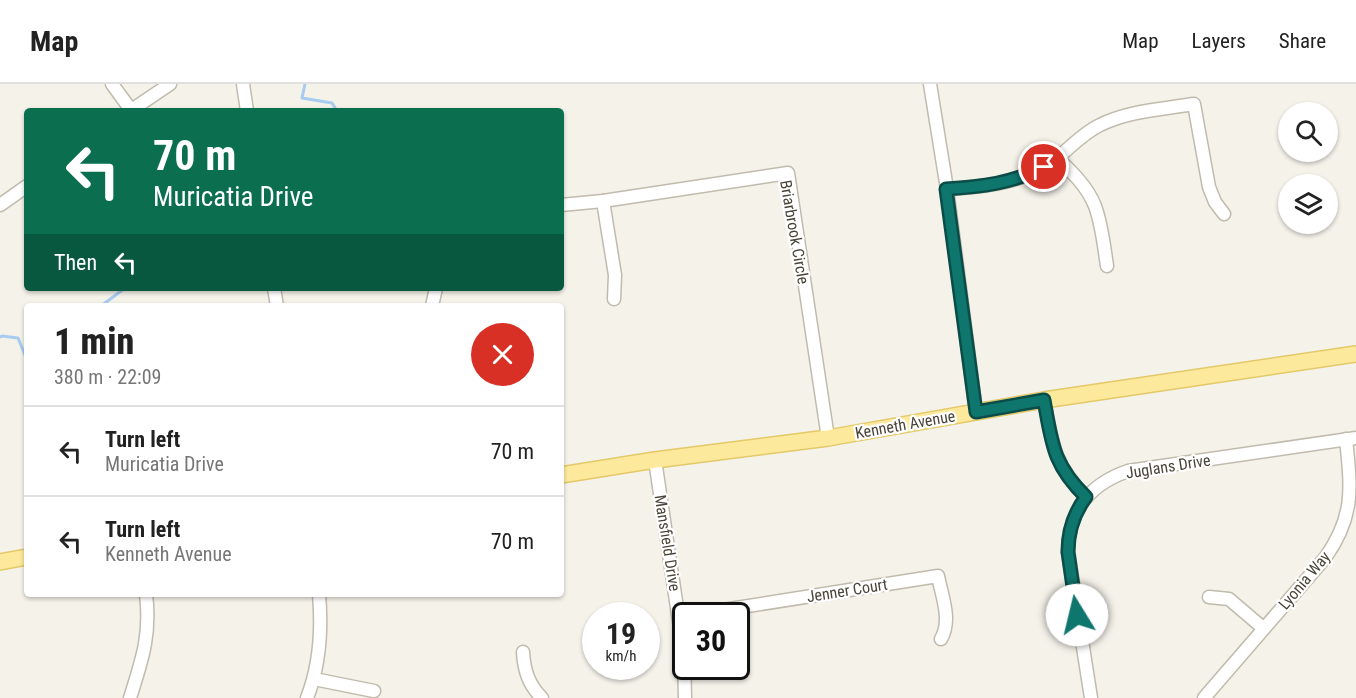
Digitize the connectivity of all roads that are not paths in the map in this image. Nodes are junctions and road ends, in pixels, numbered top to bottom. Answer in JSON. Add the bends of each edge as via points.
{"nodes":[{"id":1,"x":112,"y":84,"type":"edge"},
{"id":2,"x":170,"y":84,"type":"edge"},
{"id":3,"x":243,"y":84,"type":"edge"},
{"id":4,"x":930,"y":84,"type":"edge"},
{"id":5,"x":129,"y":108,"type":"edge"},
{"id":6,"x":135,"y":108,"type":"edge"},
{"id":7,"x":247,"y":108,"type":"edge"},
{"id":8,"x":1057,"y":158,"type":"junction"},
{"id":9,"x":24,"y":188,"type":"edge"},
{"id":10,"x":946,"y":189,"type":"junction"},
{"id":11,"x":603,"y":201,"type":"junction"},
{"id":12,"x":0,"y":205,"type":"edge"},
{"id":13,"x":564,"y":205,"type":"edge"},
{"id":14,"x":1224,"y":214,"type":"dead end"},
{"id":15,"x":1107,"y":266,"type":"dead end"},
{"id":16,"x":614,"y":299,"type":"dead end"},
{"id":17,"x":1356,"y":354,"type":"edge"},
{"id":18,"x":1044,"y":400,"type":"junction"},
{"id":19,"x":976,"y":412,"type":"junction"},
{"id":20,"x":828,"y":438,"type":"junction"},
{"id":21,"x":1351,"y":439,"type":"edge"},
{"id":22,"x":655,"y":460,"type":"junction"},
{"id":23,"x":564,"y":475,"type":"edge"},
{"id":24,"x":1086,"y":497,"type":"junction"},
{"id":25,"x":24,"y":558,"type":"edge"},
{"id":26,"x":0,"y":562,"type":"edge"},
{"id":27,"x":146,"y":597,"type":"edge"},
{"id":28,"x":319,"y":597,"type":"edge"},
{"id":29,"x":1209,"y":597,"type":"dead end"},
{"id":30,"x":682,"y":602,"type":"edge"},
{"id":31,"x":750,"y":606,"type":"edge"},
{"id":32,"x":1263,"y":628,"type":"junction"},
{"id":33,"x":941,"y":639,"type":"dead end"},
{"id":34,"x":524,"y":652,"type":"dead end"},
{"id":35,"x":314,"y":679,"type":"junction"},
{"id":36,"x":685,"y":680,"type":"edge"},
{"id":37,"x":374,"y":691,"type":"dead end"},
{"id":38,"x":130,"y":698,"type":"edge"},
{"id":39,"x":307,"y":698,"type":"edge"},
{"id":40,"x":543,"y":698,"type":"edge"},
{"id":41,"x":685,"y":698,"type":"edge"},
{"id":42,"x":1090,"y":698,"type":"edge"},
{"id":43,"x":1204,"y":698,"type":"edge"}],
"edges":[{"from":1,"to":5,"type":"street"},
{"from":2,"to":6,"type":"street"},
{"from":3,"to":7,"type":"street"},
{"from":4,"to":10,"type":"street"},
{"from":8,"to":10,"type":"street","via":[[1013,180]]},
{"from":8,"to":14,"type":"street","via":[[1080,137],[1111,120],[1194,104],[1209,187]]},
{"from":8,"to":15,"type":"street","via":[[1082,183],[1095,206]]},
{"from":9,"to":12,"type":"street"},
{"from":10,"to":19,"type":"street"},
{"from":11,"to":13,"type":"street","name":"Briarbrook Circle"},
{"from":11,"to":16,"type":"street","via":[[615,275]]},
{"from":11,"to":20,"type":"street","name":"Briarbrook Circle","via":[[788,174]]},
{"from":17,"to":18,"type":"main road","name":"Kenneth Avenue"},
{"from":18,"to":19,"type":"main road","name":"Kenneth Avenue"},
{"from":18,"to":24,"type":"street","via":[[1059,463]]},
{"from":19,"to":20,"type":"main road","name":"Kenneth Avenue"},
{"from":20,"to":22,"type":"main road","name":"Kenneth Avenue"},
{"from":21,"to":24,"type":"street","name":"Juglans Drive","via":[[1128,471],[1105,481]]},
{"from":21,"to":32,"type":"street","name":"Lyonia Way","via":[[1351,494],[1338,538]]},
{"from":22,"to":23,"type":"main road","name":"Kenneth Avenue"},
{"from":22,"to":30,"type":"street","name":"Mansfield Drive"},
{"from":24,"to":42,"type":"street","name":"Juglans Drive","via":[[1073,519],[1068,552]]},
{"from":25,"to":26,"type":"main road"},
{"from":27,"to":38,"type":"street","via":[[147,640]]},
{"from":28,"to":35,"type":"street","via":[[321,631]]},
{"from":29,"to":32,"type":"street","via":[[1229,599]]},
{"from":31,"to":33,"type":"street","name":"Jenner Court","via":[[938,576],[947,618]]},
{"from":32,"to":43,"type":"street","name":"Lyonia Way"},
{"from":34,"to":40,"type":"street","via":[[527,677]]},
{"from":35,"to":37,"type":"street"},
{"from":35,"to":39,"type":"street"},
{"from":36,"to":41,"type":"street","name":"Mansfield Drive"}]}
